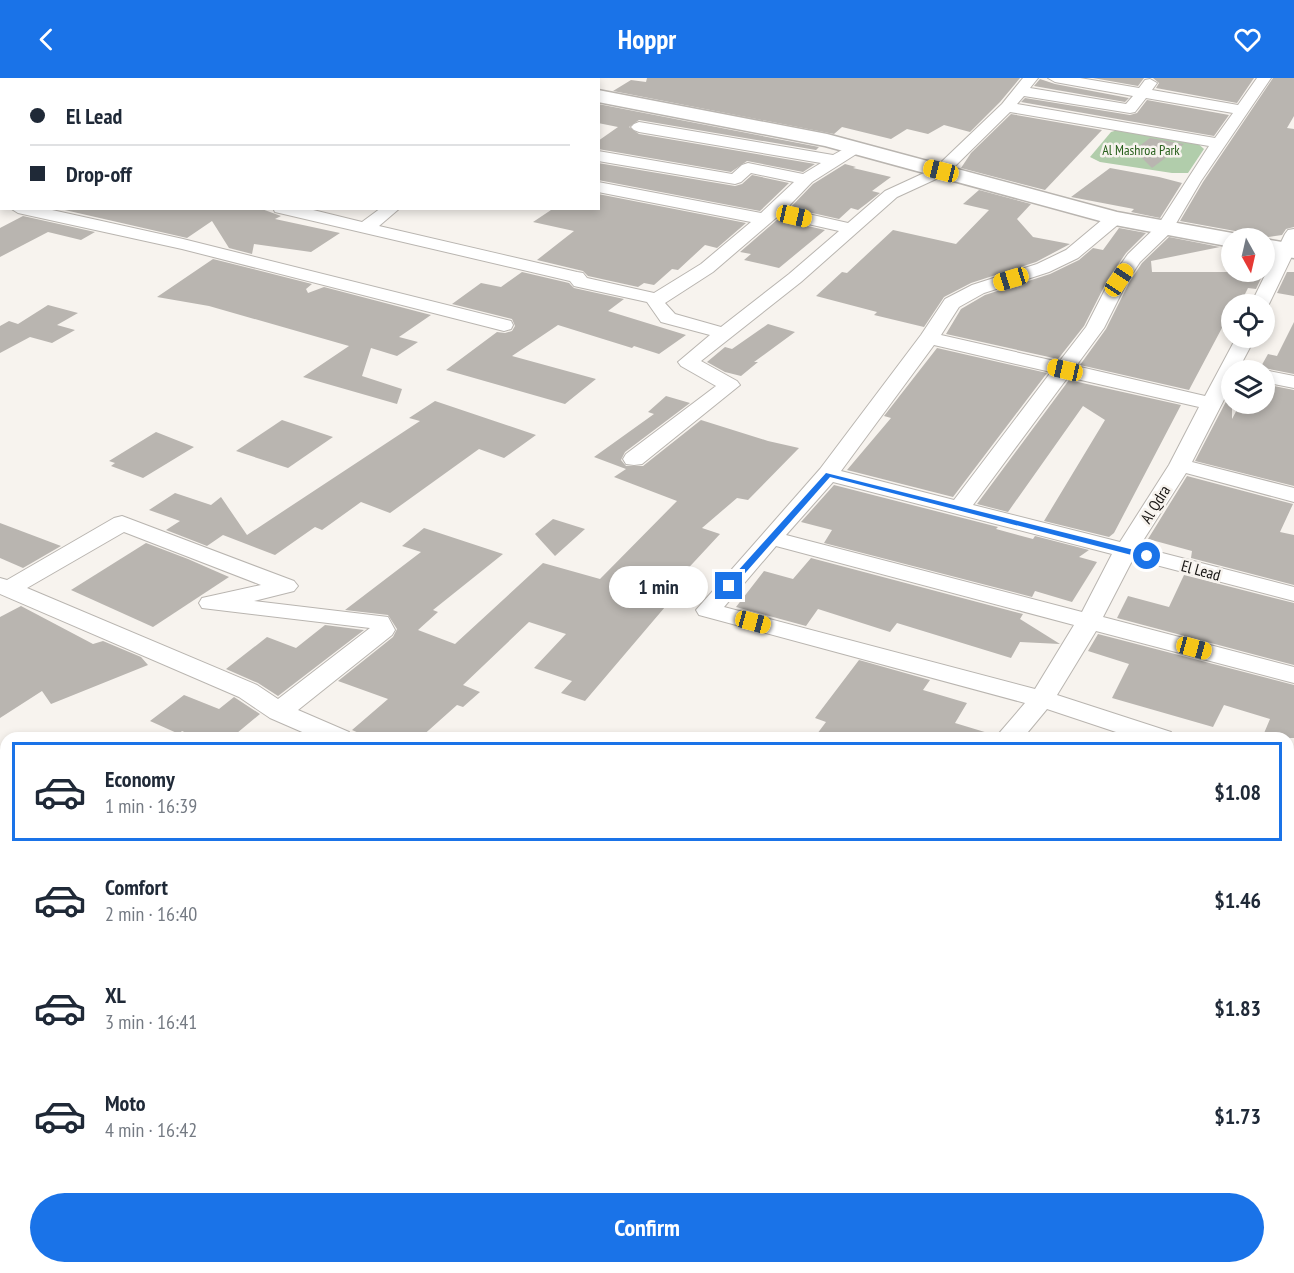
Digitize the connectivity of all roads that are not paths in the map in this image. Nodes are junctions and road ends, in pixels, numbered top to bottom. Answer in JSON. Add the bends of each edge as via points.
{"nodes":[{"id":1,"x":1031,"y":78,"type":"edge"},
{"id":2,"x":1055,"y":78,"type":"edge"},
{"id":3,"x":1154,"y":78,"type":"edge"},
{"id":4,"x":1259,"y":78,"type":"edge"},
{"id":5,"x":1264,"y":78,"type":"edge"},
{"id":6,"x":1021,"y":91,"type":"junction"},
{"id":7,"x":1142,"y":93,"type":"junction"},
{"id":8,"x":600,"y":96,"type":"edge"},
{"id":9,"x":1007,"y":107,"type":"junction"},
{"id":10,"x":1243,"y":110,"type":"junction"},
{"id":11,"x":639,"y":127,"type":"dead end"},
{"id":12,"x":1219,"y":143,"type":"junction"},
{"id":13,"x":856,"y":148,"type":"junction"},
{"id":14,"x":600,"y":156,"type":"edge"},
{"id":15,"x":833,"y":160,"type":"junction"},
{"id":16,"x":941,"y":171,"type":"junction"},
{"id":17,"x":806,"y":179,"type":"junction"},
{"id":18,"x":600,"y":187,"type":"edge"},
{"id":19,"x":27,"y":210,"type":"edge"},
{"id":20,"x":289,"y":210,"type":"edge"},
{"id":21,"x":389,"y":210,"type":"edge"},
{"id":22,"x":769,"y":215,"type":"junction"},
{"id":23,"x":1115,"y":218,"type":"junction"},
{"id":24,"x":365,"y":228,"type":"junction"},
{"id":25,"x":1165,"y":228,"type":"junction"},
{"id":26,"x":853,"y":229,"type":"junction"},
{"id":27,"x":1221,"y":238,"type":"edge"},
{"id":28,"x":1285,"y":245,"type":"edge"},
{"id":29,"x":1264,"y":294,"type":"edge"},
{"id":30,"x":657,"y":299,"type":"junction"},
{"id":31,"x":504,"y":324,"type":"dead end"},
{"id":32,"x":726,"y":333,"type":"junction"},
{"id":33,"x":929,"y":338,"type":"junction"},
{"id":34,"x":1065,"y":370,"type":"junction"},
{"id":35,"x":1275,"y":378,"type":"edge"},
{"id":36,"x":1294,"y":382,"type":"edge"},
{"id":37,"x":1221,"y":389,"type":"edge"},
{"id":38,"x":1211,"y":404,"type":"junction"},
{"id":39,"x":634,"y":459,"type":"dead end"},
{"id":40,"x":1180,"y":465,"type":"junction"},
{"id":41,"x":828,"y":474,"type":"junction"},
{"id":42,"x":1294,"y":495,"type":"edge"},
{"id":43,"x":958,"y":509,"type":"junction"},
{"id":44,"x":771,"y":538,"type":"junction"},
{"id":45,"x":1126,"y":550,"type":"junction"},
{"id":46,"x":5,"y":586,"type":"edge"},
{"id":47,"x":1294,"y":594,"type":"edge"},
{"id":48,"x":1089,"y":621,"type":"junction"},
{"id":49,"x":1294,"y":675,"type":"edge"},
{"id":50,"x":1042,"y":699,"type":"junction"},
{"id":51,"x":279,"y":712,"type":"junction"},
{"id":52,"x":326,"y":732,"type":"edge"},
{"id":53,"x":1013,"y":732,"type":"edge"},
{"id":54,"x":1144,"y":732,"type":"edge"}],
"edges":[{"from":1,"to":6,"type":"street"},
{"from":2,"to":7,"type":"street"},
{"from":3,"to":7,"type":"street"},
{"from":4,"to":5,"type":"street"},
{"from":5,"to":10,"type":"street"},
{"from":6,"to":7,"type":"street","via":[[1130,109]]},
{"from":6,"to":9,"type":"street"},
{"from":7,"to":10,"type":"street"},
{"from":8,"to":13,"type":"street"},
{"from":9,"to":12,"type":"street"},
{"from":9,"to":16,"type":"street"},
{"from":10,"to":12,"type":"street"},
{"from":11,"to":15,"type":"street"},
{"from":12,"to":25,"type":"street"},
{"from":13,"to":15,"type":"street"},
{"from":13,"to":16,"type":"street"},
{"from":14,"to":17,"type":"street","via":[[735,179],[748,168]]},
{"from":15,"to":17,"type":"street"},
{"from":16,"to":23,"type":"street"},
{"from":16,"to":26,"type":"street","via":[[891,194]]},
{"from":17,"to":22,"type":"street"},
{"from":18,"to":22,"type":"street"},
{"from":19,"to":31,"type":"street","via":[[183,244]]},
{"from":20,"to":24,"type":"street"},
{"from":21,"to":24,"type":"street"},
{"from":22,"to":26,"type":"street"},
{"from":22,"to":30,"type":"street","via":[[706,268]]},
{"from":23,"to":25,"type":"street"},
{"from":23,"to":33,"type":"street","via":[[1072,254],[1043,268],[978,289],[952,303]]},
{"from":24,"to":30,"type":"street"},
{"from":25,"to":27,"type":"street"},
{"from":25,"to":34,"type":"street","via":[[1134,258],[1101,318]]},
{"from":26,"to":32,"type":"street"},
{"from":28,"to":29,"type":"street"},
{"from":30,"to":32,"type":"street","via":[[656,304],[668,318]]},
{"from":32,"to":39,"type":"street","via":[[688,362],[730,385]]},
{"from":33,"to":34,"type":"street"},
{"from":33,"to":41,"type":"street"},
{"from":34,"to":38,"type":"street"},
{"from":34,"to":43,"type":"street"},
{"from":35,"to":36,"type":"street"},
{"from":37,"to":38,"type":"street","name":"Al Qdra"},
{"from":38,"to":40,"type":"street","name":"Al Qdra"},
{"from":40,"to":42,"type":"street"},
{"from":40,"to":45,"type":"street","name":"Al Qdra"},
{"from":41,"to":43,"type":"street","name":"El Lead"},
{"from":41,"to":44,"type":"street"},
{"from":43,"to":45,"type":"street","name":"El Lead"},
{"from":44,"to":48,"type":"street"},
{"from":44,"to":50,"type":"street","via":[[708,610]]},
{"from":45,"to":47,"type":"street","name":"El Lead"},
{"from":45,"to":48,"type":"street","name":"Al Qdra"},
{"from":46,"to":51,"type":"street","via":[[248,691]]},
{"from":46,"to":51,"type":"street","via":[[122,523],[286,586],[211,603],[379,622],[382,630]]},
{"from":48,"to":49,"type":"street"},
{"from":48,"to":50,"type":"street","name":"Al Qdra"},
{"from":50,"to":53,"type":"street","name":"Al Qdra"},
{"from":50,"to":54,"type":"street"},
{"from":51,"to":52,"type":"street"}]}
